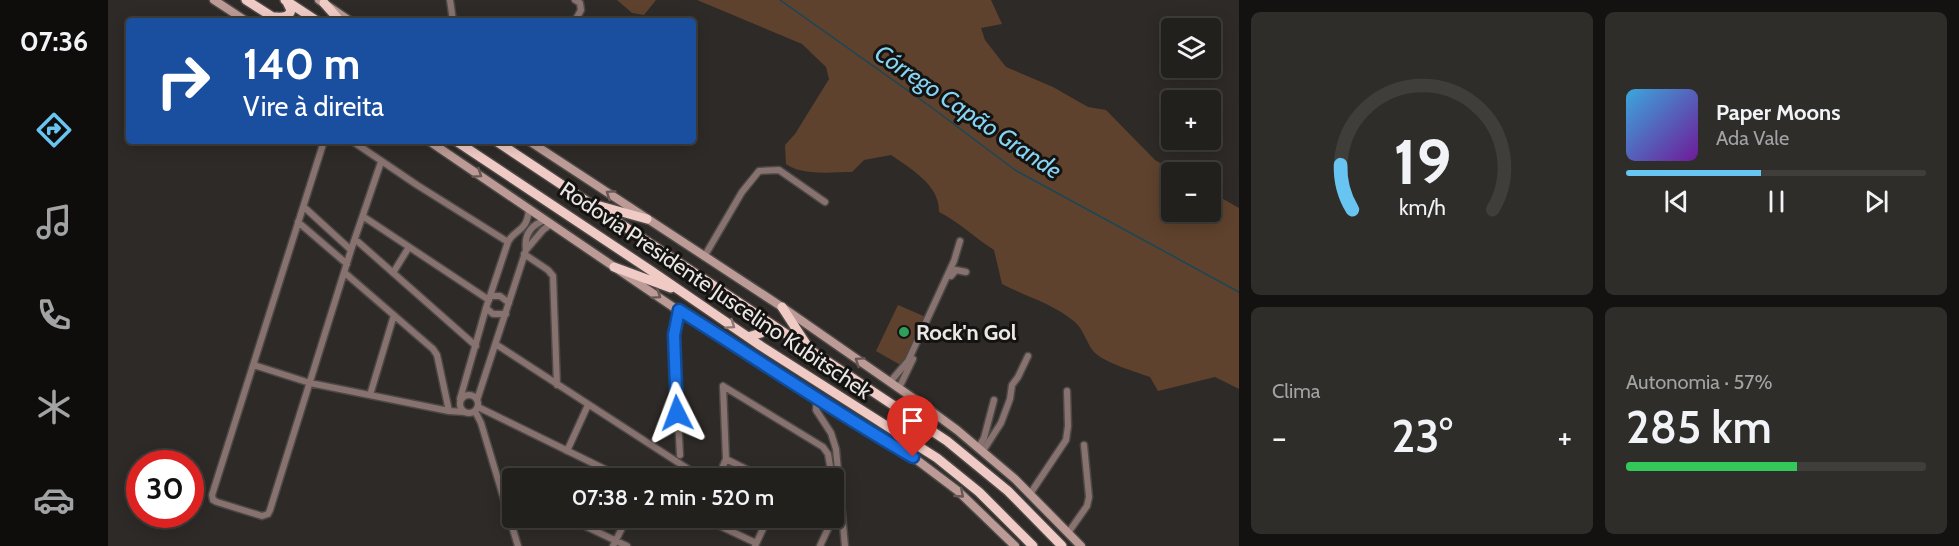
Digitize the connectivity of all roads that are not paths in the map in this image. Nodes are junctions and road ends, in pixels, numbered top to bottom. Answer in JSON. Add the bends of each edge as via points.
{"nodes":[{"id":1,"x":214,"y":0,"type":"edge"},
{"id":2,"x":246,"y":0,"type":"edge"},
{"id":3,"x":286,"y":0,"type":"edge"},
{"id":4,"x":450,"y":0,"type":"edge"},
{"id":5,"x":575,"y":0,"type":"edge"},
{"id":6,"x":321,"y":2,"type":"edge"},
{"id":7,"x":241,"y":18,"type":"edge"},
{"id":8,"x":274,"y":18,"type":"edge"},
{"id":9,"x":280,"y":18,"type":"edge"},
{"id":10,"x":313,"y":18,"type":"edge"},
{"id":11,"x":337,"y":18,"type":"edge"},
{"id":12,"x":345,"y":18,"type":"edge"},
{"id":13,"x":453,"y":18,"type":"edge"},
{"id":14,"x":577,"y":18,"type":"edge"},
{"id":15,"x":323,"y":144,"type":"edge"},
{"id":16,"x":356,"y":144,"type":"edge"},
{"id":17,"x":433,"y":144,"type":"edge"},
{"id":18,"x":461,"y":144,"type":"edge"},
{"id":19,"x":501,"y":144,"type":"edge"},
{"id":20,"x":534,"y":144,"type":"edge"},
{"id":21,"x":381,"y":162,"type":"junction"},
{"id":22,"x":825,"y":202,"type":"dead end"},
{"id":23,"x":592,"y":204,"type":"junction"},
{"id":24,"x":304,"y":207,"type":"junction"},
{"id":25,"x":527,"y":207,"type":"junction"},
{"id":26,"x":364,"y":217,"type":"junction"},
{"id":27,"x":647,"y":219,"type":"junction"},
{"id":28,"x":298,"y":222,"type":"junction"},
{"id":29,"x":548,"y":222,"type":"junction"},
{"id":30,"x":524,"y":232,"type":"junction"},
{"id":31,"x":356,"y":240,"type":"junction"},
{"id":32,"x":509,"y":240,"type":"junction"},
{"id":33,"x":960,"y":241,"type":"dead end"},
{"id":34,"x":410,"y":247,"type":"junction"},
{"id":35,"x":351,"y":250,"type":"junction"},
{"id":36,"x":525,"y":252,"type":"junction"},
{"id":37,"x":704,"y":257,"type":"junction"},
{"id":38,"x":347,"y":264,"type":"junction"},
{"id":39,"x":614,"y":267,"type":"junction"},
{"id":40,"x":966,"y":272,"type":"dead end"},
{"id":41,"x":345,"y":273,"type":"junction"},
{"id":42,"x":393,"y":273,"type":"junction"},
{"id":43,"x":683,"y":292,"type":"junction"},
{"id":44,"x":490,"y":298,"type":"junction"},
{"id":45,"x":509,"y":303,"type":"junction"},
{"id":46,"x":782,"y":307,"type":"junction"},
{"id":47,"x":486,"y":308,"type":"junction"},
{"id":48,"x":679,"y":310,"type":"junction"},
{"id":49,"x":506,"y":314,"type":"junction"},
{"id":50,"x":394,"y":315,"type":"junction"},
{"id":51,"x":761,"y":317,"type":"junction"},
{"id":52,"x":748,"y":338,"type":"junction"},
{"id":53,"x":496,"y":345,"type":"junction"},
{"id":54,"x":476,"y":346,"type":"junction"},
{"id":55,"x":811,"y":351,"type":"junction"},
{"id":56,"x":1028,"y":356,"type":"dead end"},
{"id":57,"x":254,"y":365,"type":"junction"},
{"id":58,"x":890,"y":382,"type":"junction"},
{"id":59,"x":310,"y":383,"type":"junction"},
{"id":60,"x":557,"y":385,"type":"junction"},
{"id":61,"x":898,"y":388,"type":"junction"},
{"id":62,"x":1067,"y":391,"type":"dead end"},
{"id":63,"x":370,"y":395,"type":"junction"},
{"id":64,"x":818,"y":398,"type":"junction"},
{"id":65,"x":994,"y":400,"type":"dead end"},
{"id":66,"x":460,"y":402,"type":"junction"},
{"id":67,"x":588,"y":405,"type":"junction"},
{"id":68,"x":476,"y":406,"type":"junction"},
{"id":69,"x":449,"y":411,"type":"junction"},
{"id":70,"x":464,"y":412,"type":"junction"},
{"id":71,"x":1084,"y":445,"type":"dead end"},
{"id":72,"x":981,"y":449,"type":"junction"},
{"id":73,"x":567,"y":452,"type":"junction"},
{"id":74,"x":680,"y":455,"type":"dead end"},
{"id":75,"x":726,"y":459,"type":"junction"},
{"id":76,"x":601,"y":468,"type":"edge"},
{"id":77,"x":686,"y":468,"type":"edge"},
{"id":78,"x":722,"y":468,"type":"edge"},
{"id":79,"x":744,"y":468,"type":"edge"},
{"id":80,"x":830,"y":468,"type":"edge"},
{"id":81,"x":500,"y":484,"type":"joint"},
{"id":82,"x":1030,"y":494,"type":"junction"},
{"id":83,"x":586,"y":528,"type":"edge"},
{"id":84,"x":622,"y":528,"type":"edge"},
{"id":85,"x":723,"y":528,"type":"edge"},
{"id":86,"x":764,"y":528,"type":"edge"},
{"id":87,"x":829,"y":528,"type":"edge"},
{"id":88,"x":1068,"y":533,"type":"junction"},
{"id":89,"x":614,"y":543,"type":"edge"},
{"id":90,"x":756,"y":545,"type":"edge"},
{"id":91,"x":518,"y":546,"type":"edge"},
{"id":92,"x":627,"y":546,"type":"edge"},
{"id":93,"x":822,"y":546,"type":"edge"},
{"id":94,"x":846,"y":546,"type":"edge"},
{"id":95,"x":1015,"y":546,"type":"edge"},
{"id":96,"x":1033,"y":546,"type":"edge"},
{"id":97,"x":1062,"y":546,"type":"edge"},
{"id":98,"x":1081,"y":546,"type":"edge"}],
"edges":[{"from":1,"to":7,"type":"main road"},
{"from":2,"to":8,"type":"highway"},
{"from":3,"to":9,"type":"highway","via":[[290,13]]},
{"from":3,"to":10,"type":"highway"},
{"from":4,"to":13,"type":"street"},
{"from":5,"to":14,"type":"street","via":[[581,10]]},
{"from":6,"to":11,"type":"highway"},
{"from":6,"to":12,"type":"main road"},
{"from":15,"to":24,"type":"street"},
{"from":16,"to":21,"type":"street"},
{"from":17,"to":25,"type":"main road","one_way":true},
{"from":18,"to":43,"type":"highway","name":"Rodovia Presidente Juscelino Kubitschek"},
{"from":19,"to":23,"type":"highway","name":"Rodovia Presidente Juscelino Kubitschek"},
{"from":27,"to":20,"type":"main road","one_way":true},
{"from":21,"to":26,"type":"street"},
{"from":21,"to":32,"type":"street"},
{"from":22,"to":37,"type":"street","via":[[779,170],[759,171],[742,192]]},
{"from":23,"to":27,"type":"highway"},
{"from":23,"to":51,"type":"highway","name":"Rodovia Presidente Juscelino Kubitschek"},
{"from":24,"to":28,"type":"street"},
{"from":24,"to":35,"type":"street"},
{"from":25,"to":29,"type":"main road"},
{"from":25,"to":30,"type":"street"},
{"from":25,"to":32,"type":"street"},
{"from":26,"to":31,"type":"street"},
{"from":26,"to":34,"type":"street"},
{"from":27,"to":37,"type":"main road"},
{"from":28,"to":38,"type":"street"},
{"from":28,"to":57,"type":"street"},
{"from":29,"to":30,"type":"street"},
{"from":29,"to":36,"type":"street"},
{"from":29,"to":39,"type":"main road"},
{"from":30,"to":32,"type":"street"},
{"from":30,"to":36,"type":"street"},
{"from":31,"to":35,"type":"street"},
{"from":31,"to":42,"type":"street"},
{"from":32,"to":44,"type":"street"},
{"from":33,"to":58,"type":"street","via":[[908,361]]},
{"from":34,"to":42,"type":"street"},
{"from":34,"to":44,"type":"street"},
{"from":35,"to":38,"type":"street"},
{"from":36,"to":45,"type":"street"},
{"from":36,"to":60,"type":"street","via":[[553,276]]},
{"from":37,"to":46,"type":"main road"},
{"from":38,"to":41,"type":"street"},
{"from":39,"to":43,"type":"highway"},
{"from":39,"to":48,"type":"main road","one_way":true},
{"from":40,"to":61,"type":"street","via":[[956,270],[951,276]]},
{"from":41,"to":50,"type":"street"},
{"from":41,"to":59,"type":"street"},
{"from":42,"to":54,"type":"street"},
{"from":43,"to":52,"type":"highway","name":"Rodovia Presidente Juscelino Kubitschek","one_way":true},
{"from":44,"to":45,"type":"street","via":[[501,296]]},
{"from":44,"to":47,"type":"street"},
{"from":45,"to":49,"type":"street"},
{"from":46,"to":55,"type":"highway"},
{"from":58,"to":46,"type":"main road","one_way":true},
{"from":47,"to":49,"type":"street","via":[[493,314]]},
{"from":47,"to":54,"type":"street"},
{"from":48,"to":64,"type":"main road"},
{"from":48,"to":74,"type":"street","via":[[674,345]]},
{"from":49,"to":53,"type":"street"},
{"from":50,"to":63,"type":"street"},
{"from":50,"to":69,"type":"street","via":[[435,352]]},
{"from":51,"to":52,"type":"highway","via":[[761,333]]},
{"from":51,"to":55,"type":"highway","name":"Rodovia Presidente Juscelino Kubitschek"},
{"from":52,"to":96,"type":"highway","name":"Rodovia Presidente Juscelino Kubitschek","via":[[936,458],[979,492]]},
{"from":53,"to":60,"type":"street"},
{"from":53,"to":68,"type":"street"},
{"from":54,"to":66,"type":"street"},
{"from":55,"to":97,"type":"highway","name":"Rodovia Presidente Juscelino Kubitschek","via":[[971,460]]},
{"from":56,"to":72,"type":"street","via":[[1012,385],[1001,423]]},
{"from":57,"to":59,"type":"street"},
{"from":57,"to":59,"type":"street","via":[[212,495],[217,502],[262,516],[269,512]]},
{"from":58,"to":61,"type":"main road"},
{"from":59,"to":63,"type":"street"},
{"from":60,"to":67,"type":"street"},
{"from":61,"to":72,"type":"main road"},
{"from":62,"to":82,"type":"street","via":[[1066,440]]},
{"from":63,"to":69,"type":"street"},
{"from":64,"to":94,"type":"street","via":[[816,410],[836,449]]},
{"from":64,"to":95,"type":"main road","one_way":true,"via":[[932,471]]},
{"from":65,"to":72,"type":"street"},
{"from":66,"to":68,"type":"street","via":[[468,394],[474,396]]},
{"from":66,"to":69,"type":"street"},
{"from":66,"to":70,"type":"street"},
{"from":67,"to":73,"type":"street"},
{"from":67,"to":77,"type":"street"},
{"from":68,"to":70,"type":"street","via":[[469,413]]},
{"from":68,"to":73,"type":"street"},
{"from":68,"to":81,"type":"street"},
{"from":69,"to":70,"type":"street"},
{"from":71,"to":88,"type":"street","via":[[1089,497]]},
{"from":72,"to":82,"type":"main road"},
{"from":73,"to":76,"type":"street"},
{"from":75,"to":78,"type":"street"},
{"from":75,"to":79,"type":"street"},
{"from":75,"to":80,"type":"street","via":[[723,386],[823,447]]},
{"from":81,"to":91,"type":"street"},
{"from":82,"to":88,"type":"main road"},
{"from":83,"to":89,"type":"street"},
{"from":84,"to":89,"type":"street"},
{"from":85,"to":90,"type":"street"},
{"from":86,"to":90,"type":"street"},
{"from":87,"to":93,"type":"street"},
{"from":88,"to":98,"type":"main road"},
{"from":89,"to":92,"type":"street"}]}
